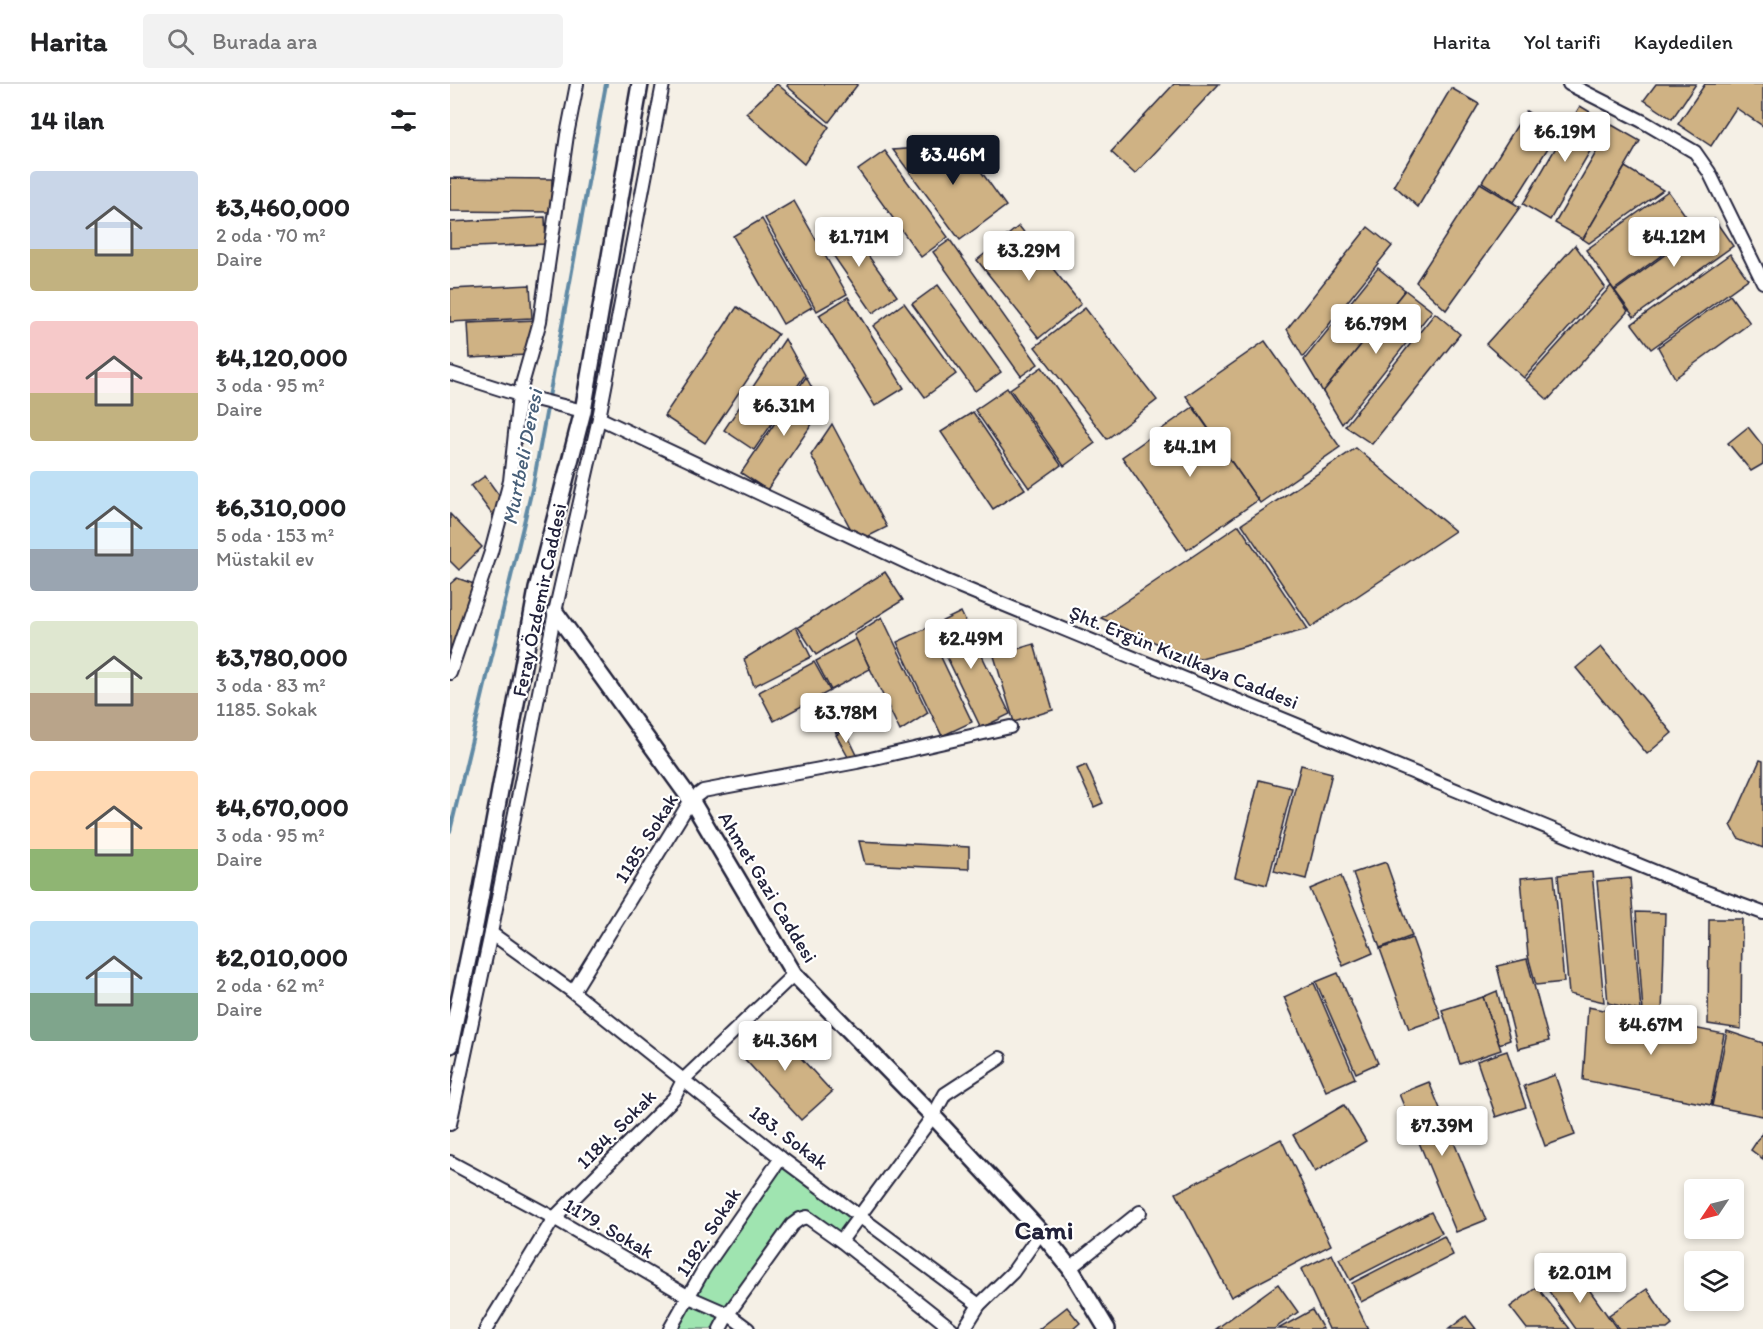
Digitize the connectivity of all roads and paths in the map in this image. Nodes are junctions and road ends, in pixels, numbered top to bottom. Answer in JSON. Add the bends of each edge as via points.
{"nodes":[{"id":1,"x":577,"y":84,"type":"edge"},
{"id":2,"x":640,"y":84,"type":"edge"},
{"id":3,"x":663,"y":84,"type":"edge"},
{"id":4,"x":1569,"y":84,"type":"edge"},
{"id":5,"x":1763,"y":282,"type":"edge"},
{"id":6,"x":600,"y":305,"type":"junction"},
{"id":7,"x":620,"y":312,"type":"junction"},
{"id":8,"x":450,"y":373,"type":"edge"},
{"id":9,"x":519,"y":395,"type":"junction"},
{"id":10,"x":583,"y":411,"type":"junction"},
{"id":11,"x":599,"y":418,"type":"junction"},
{"id":12,"x":555,"y":612,"type":"junction"},
{"id":13,"x":450,"y":673,"type":"edge"},
{"id":14,"x":1010,"y":727,"type":"dead end"},
{"id":15,"x":691,"y":800,"type":"junction"},
{"id":16,"x":1763,"y":913,"type":"edge"},
{"id":17,"x":491,"y":933,"type":"junction"},
{"id":18,"x":794,"y":974,"type":"junction"},
{"id":19,"x":573,"y":992,"type":"junction"},
{"id":20,"x":450,"y":1044,"type":"edge"},
{"id":21,"x":1000,"y":1058,"type":"dead end"},
{"id":22,"x":683,"y":1080,"type":"junction"},
{"id":23,"x":933,"y":1116,"type":"junction"},
{"id":24,"x":450,"y":1124,"type":"edge"},
{"id":25,"x":782,"y":1158,"type":"junction"},
{"id":26,"x":450,"y":1162,"type":"edge"},
{"id":27,"x":1140,"y":1212,"type":"dead end"},
{"id":28,"x":861,"y":1216,"type":"junction"},
{"id":29,"x":554,"y":1218,"type":"junction"},
{"id":30,"x":1041,"y":1232,"type":"junction"},
{"id":31,"x":841,"y":1241,"type":"junction"},
{"id":32,"x":1070,"y":1268,"type":"junction"},
{"id":33,"x":689,"y":1298,"type":"junction"},
{"id":34,"x":979,"y":1305,"type":"junction"},
{"id":35,"x":728,"y":1314,"type":"junction"},
{"id":36,"x":486,"y":1329,"type":"edge"},
{"id":37,"x":670,"y":1329,"type":"edge"},
{"id":38,"x":720,"y":1329,"type":"edge"},
{"id":39,"x":748,"y":1329,"type":"edge"},
{"id":40,"x":952,"y":1329,"type":"edge"},
{"id":41,"x":964,"y":1329,"type":"edge"},
{"id":42,"x":1107,"y":1329,"type":"edge"}],
"edges":[{"from":1,"to":9,"type":"street","via":[[540,321]]},
{"from":2,"to":6,"type":"street"},
{"from":3,"to":7,"type":"street","name":"Feray Özdemir Caddesi"},
{"from":4,"to":5,"type":"street","via":[[1695,152],[1709,172]]},
{"from":6,"to":7,"type":"street"},
{"from":6,"to":10,"type":"street"},
{"from":7,"to":11,"type":"street","name":"Feray Özdemir Caddesi"},
{"from":8,"to":9,"type":"street"},
{"from":9,"to":10,"type":"street"},
{"from":9,"to":13,"type":"street","via":[[510,481],[491,552]]},
{"from":10,"to":20,"type":"street","via":[[537,589]]},
{"from":11,"to":12,"type":"street","name":"Feray Özdemir Caddesi"},
{"from":11,"to":16,"type":"street","name":"Şht. Ergün Kızılkaya Caddesi","via":[[944,580]]},
{"from":12,"to":15,"type":"street","name":"Ahmet Gazi Caddesi"},
{"from":12,"to":17,"type":"street","name":"Feray Özdemir Caddesi"},
{"from":14,"to":15,"type":"street","name":"1185. Sokak","via":[[703,792]]},
{"from":15,"to":18,"type":"street","name":"Ahmet Gazi Caddesi"},
{"from":15,"to":19,"type":"street","name":"1185. Sokak"},
{"from":17,"to":19,"type":"street","name":"183. Sokak"},
{"from":17,"to":24,"type":"street","name":"Feray Özdemir Caddesi"},
{"from":18,"to":22,"type":"street","name":"1184. Sokak"},
{"from":18,"to":23,"type":"street","name":"Ahmet Gazi Caddesi"},
{"from":19,"to":22,"type":"street","name":"183. Sokak"},
{"from":21,"to":23,"type":"street","via":[[945,1094]]},
{"from":22,"to":25,"type":"street","name":"183. Sokak"},
{"from":22,"to":29,"type":"street","name":"1184. Sokak","via":[[675,1098]]},
{"from":23,"to":28,"type":"street"},
{"from":23,"to":30,"type":"street","name":"Ahmet Gazi Caddesi"},
{"from":25,"to":28,"type":"street","name":"183. Sokak"},
{"from":25,"to":33,"type":"street","name":"1182. Sokak","via":[[704,1269]]},
{"from":26,"to":29,"type":"street","name":"1179. Sokak"},
{"from":27,"to":32,"type":"street"},
{"from":28,"to":31,"type":"street"},
{"from":28,"to":34,"type":"street","name":"183. Sokak"},
{"from":29,"to":33,"type":"street","name":"1179. Sokak"},
{"from":29,"to":36,"type":"street","name":"1184. Sokak"},
{"from":30,"to":32,"type":"street","name":"Ahmet Gazi Caddesi"},
{"from":30,"to":34,"type":"street","via":[[1012,1272]]},
{"from":31,"to":35,"type":"street","via":[[807,1217],[800,1219]]},
{"from":31,"to":40,"type":"street"},
{"from":32,"to":42,"type":"street","name":"Ahmet Gazi Caddesi"},
{"from":33,"to":35,"type":"street","name":"1179. Sokak"},
{"from":33,"to":37,"type":"street","name":"1182. Sokak"},
{"from":34,"to":41,"type":"street"},
{"from":35,"to":38,"type":"street"},
{"from":35,"to":39,"type":"street","name":"1179. Sokak"}]}
